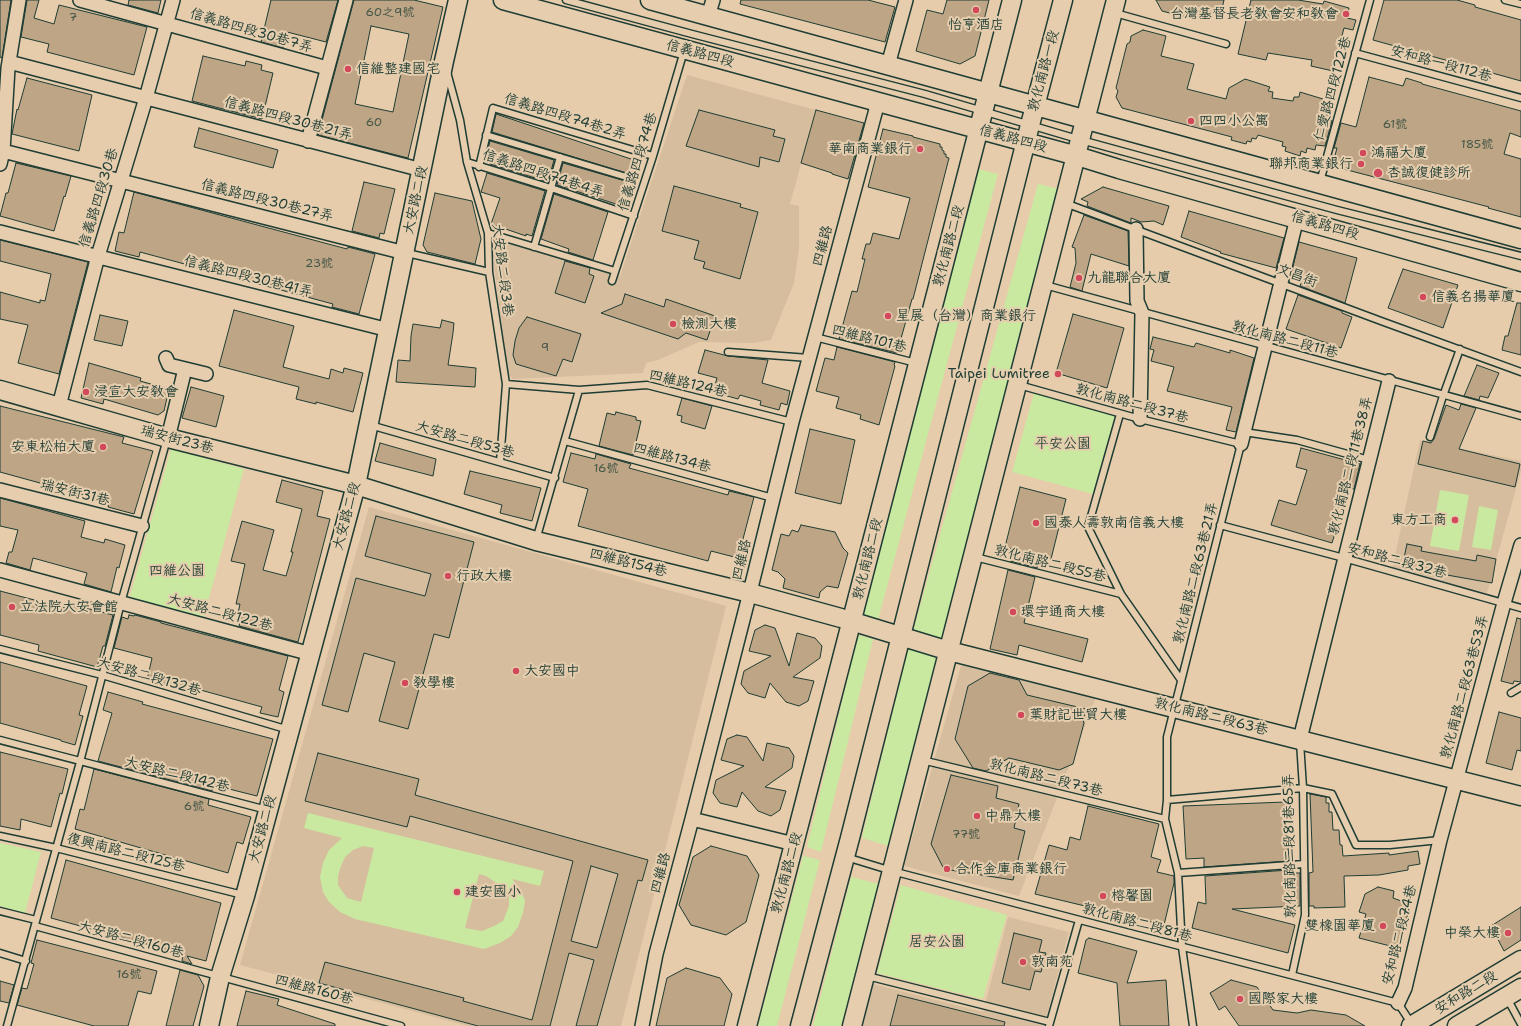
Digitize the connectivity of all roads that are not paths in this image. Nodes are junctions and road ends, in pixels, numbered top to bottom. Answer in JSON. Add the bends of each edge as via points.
{"nodes":[{"id":1,"x":19,"y":0,"type":"edge"},
{"id":2,"x":80,"y":0,"type":"edge"},
{"id":3,"x":173,"y":0,"type":"edge"},
{"id":4,"x":346,"y":0,"type":"edge"},
{"id":5,"x":458,"y":0,"type":"edge"},
{"id":6,"x":503,"y":0,"type":"edge"},
{"id":7,"x":566,"y":0,"type":"edge"},
{"id":8,"x":650,"y":0,"type":"edge"},
{"id":9,"x":906,"y":0,"type":"edge"},
{"id":10,"x":1012,"y":0,"type":"edge"},
{"id":11,"x":1063,"y":0,"type":"edge"},
{"id":12,"x":1370,"y":0,"type":"edge"},
{"id":13,"x":1505,"y":0,"type":"edge"},
{"id":14,"x":1521,"y":4,"type":"edge"},
{"id":15,"x":1115,"y":6,"type":"edge"},
{"id":16,"x":710,"y":8,"type":"edge"},
{"id":17,"x":167,"y":24,"type":"junction"},
{"id":18,"x":1226,"y":44,"type":"dead end"},
{"id":19,"x":684,"y":49,"type":"junction"},
{"id":20,"x":1355,"y":53,"type":"junction"},
{"id":21,"x":444,"y":61,"type":"junction"},
{"id":22,"x":888,"y":65,"type":"junction"},
{"id":23,"x":5,"y":66,"type":"edge"},
{"id":24,"x":327,"y":68,"type":"junction"},
{"id":25,"x":988,"y":93,"type":"junction"},
{"id":26,"x":146,"y":98,"type":"junction"},
{"id":27,"x":1521,"y":98,"type":"edge"},
{"id":28,"x":878,"y":102,"type":"junction"},
{"id":29,"x":1035,"y":106,"type":"junction"},
{"id":30,"x":983,"y":111,"type":"junction"},
{"id":31,"x":1086,"y":120,"type":"junction"},
{"id":32,"x":1030,"y":125,"type":"junction"},
{"id":33,"x":979,"y":129,"type":"junction"},
{"id":34,"x":486,"y":135,"type":"junction"},
{"id":35,"x":308,"y":141,"type":"junction"},
{"id":36,"x":1026,"y":142,"type":"junction"},
{"id":37,"x":1079,"y":148,"type":"junction"},
{"id":38,"x":653,"y":156,"type":"junction"},
{"id":39,"x":560,"y":157,"type":"junction"},
{"id":40,"x":2,"y":158,"type":"edge"},
{"id":41,"x":468,"y":162,"type":"junction"},
{"id":42,"x":479,"y":167,"type":"junction"},
{"id":43,"x":422,"y":170,"type":"junction"},
{"id":44,"x":623,"y":176,"type":"dead end"},
{"id":45,"x":122,"y":181,"type":"junction"},
{"id":46,"x":1320,"y":184,"type":"junction"},
{"id":47,"x":551,"y":188,"type":"junction"},
{"id":48,"x":1065,"y":203,"type":"junction"},
{"id":49,"x":634,"y":216,"type":"junction"},
{"id":50,"x":1298,"y":218,"type":"junction"},
{"id":51,"x":1136,"y":229,"type":"junction"},
{"id":52,"x":0,"y":232,"type":"edge"},
{"id":53,"x":488,"y":233,"type":"junction"},
{"id":54,"x":1521,"y":239,"type":"edge"},
{"id":55,"x":534,"y":247,"type":"junction"},
{"id":56,"x":405,"y":253,"type":"junction"},
{"id":57,"x":98,"y":256,"type":"junction"},
{"id":58,"x":1521,"y":256,"type":"edge"},
{"id":59,"x":616,"y":271,"type":"junction"},
{"id":60,"x":489,"y":272,"type":"junction"},
{"id":61,"x":612,"y":281,"type":"dead end"},
{"id":62,"x":1521,"y":282,"type":"edge"},
{"id":63,"x":1281,"y":283,"type":"junction"},
{"id":64,"x":1044,"y":285,"type":"junction"},
{"id":65,"x":1142,"y":313,"type":"junction"},
{"id":66,"x":389,"y":330,"type":"junction"},
{"id":67,"x":815,"y":337,"type":"junction"},
{"id":68,"x":1264,"y":346,"type":"junction"},
{"id":69,"x":1460,"y":349,"type":"junction"},
{"id":70,"x":728,"y":352,"type":"dead end"},
{"id":71,"x":166,"y":358,"type":"dead end"},
{"id":72,"x":809,"y":358,"type":"junction"},
{"id":73,"x":918,"y":364,"type":"junction"},
{"id":74,"x":185,"y":369,"type":"junction"},
{"id":75,"x":1521,"y":372,"type":"edge"},
{"id":76,"x":206,"y":374,"type":"dead end"},
{"id":77,"x":1389,"y":381,"type":"junction"},
{"id":78,"x":506,"y":384,"type":"junction"},
{"id":79,"x":1018,"y":384,"type":"junction"},
{"id":80,"x":0,"y":390,"type":"edge"},
{"id":81,"x":579,"y":390,"type":"junction"},
{"id":82,"x":1443,"y":396,"type":"junction"},
{"id":83,"x":59,"y":406,"type":"junction"},
{"id":84,"x":1120,"y":414,"type":"junction"},
{"id":85,"x":1521,"y":416,"type":"edge"},
{"id":86,"x":1140,"y":419,"type":"junction"},
{"id":87,"x":792,"y":422,"type":"junction"},
{"id":88,"x":369,"y":425,"type":"junction"},
{"id":89,"x":1430,"y":437,"type":"dead end"},
{"id":90,"x":168,"y":438,"type":"junction"},
{"id":91,"x":1242,"y":438,"type":"junction"},
{"id":92,"x":565,"y":441,"type":"junction"},
{"id":93,"x":1369,"y":460,"type":"junction"},
{"id":94,"x":500,"y":462,"type":"junction"},
{"id":95,"x":555,"y":478,"type":"junction"},
{"id":96,"x":356,"y":485,"type":"junction"},
{"id":97,"x":0,"y":490,"type":"edge"},
{"id":98,"x":773,"y":498,"type":"junction"},
{"id":99,"x":1220,"y":525,"type":"junction"},
{"id":100,"x":142,"y":526,"type":"junction"},
{"id":101,"x":536,"y":541,"type":"junction"},
{"id":102,"x":1521,"y":546,"type":"edge"},
{"id":103,"x":973,"y":557,"type":"junction"},
{"id":104,"x":1344,"y":558,"type":"junction"},
{"id":105,"x":0,"y":570,"type":"edge"},
{"id":106,"x":750,"y":593,"type":"junction"},
{"id":107,"x":1121,"y":594,"type":"junction"},
{"id":108,"x":121,"y":603,"type":"junction"},
{"id":109,"x":1504,"y":603,"type":"junction"},
{"id":110,"x":1521,"y":608,"type":"edge"},
{"id":111,"x":851,"y":622,"type":"junction"},
{"id":112,"x":901,"y":637,"type":"junction"},
{"id":113,"x":0,"y":649,"type":"edge"},
{"id":114,"x":949,"y":651,"type":"junction"},
{"id":115,"x":311,"y":654,"type":"junction"},
{"id":116,"x":102,"y":675,"type":"junction"},
{"id":117,"x":1181,"y":680,"type":"junction"},
{"id":118,"x":1521,"y":687,"type":"edge"},
{"id":119,"x":1511,"y":693,"type":"dead end"},
{"id":120,"x":1174,"y":708,"type":"junction"},
{"id":121,"x":290,"y":730,"type":"junction"},
{"id":122,"x":1300,"y":739,"type":"junction"},
{"id":123,"x":0,"y":740,"type":"edge"},
{"id":124,"x":921,"y":760,"type":"junction"},
{"id":125,"x":80,"y":762,"type":"junction"},
{"id":126,"x":1457,"y":779,"type":"junction"},
{"id":127,"x":1303,"y":788,"type":"junction"},
{"id":128,"x":1521,"y":796,"type":"edge"},
{"id":129,"x":1167,"y":800,"type":"junction"},
{"id":130,"x":268,"y":811,"type":"junction"},
{"id":131,"x":692,"y":818,"type":"junction"},
{"id":132,"x":1165,"y":819,"type":"junction"},
{"id":133,"x":0,"y":836,"type":"edge"},
{"id":134,"x":1440,"y":840,"type":"junction"},
{"id":135,"x":794,"y":844,"type":"junction"},
{"id":136,"x":56,"y":848,"type":"junction"},
{"id":137,"x":844,"y":856,"type":"junction"},
{"id":138,"x":1304,"y":864,"type":"junction"},
{"id":139,"x":892,"y":871,"type":"junction"},
{"id":140,"x":1178,"y":873,"type":"junction"},
{"id":141,"x":245,"y":896,"type":"junction"},
{"id":142,"x":0,"y":911,"type":"edge"},
{"id":143,"x":1079,"y":920,"type":"junction"},
{"id":144,"x":35,"y":923,"type":"junction"},
{"id":145,"x":1182,"y":947,"type":"junction"},
{"id":146,"x":0,"y":954,"type":"edge"},
{"id":147,"x":1521,"y":960,"type":"edge"},
{"id":148,"x":26,"y":961,"type":"junction"},
{"id":149,"x":865,"y":975,"type":"junction"},
{"id":150,"x":1292,"y":975,"type":"junction"},
{"id":151,"x":220,"y":977,"type":"junction"},
{"id":152,"x":1514,"y":993,"type":"edge"},
{"id":153,"x":1398,"y":1003,"type":"junction"},
{"id":154,"x":1049,"y":1024,"type":"edge"},
{"id":155,"x":1521,"y":1024,"type":"edge"},
{"id":156,"x":7,"y":1026,"type":"edge"},
{"id":157,"x":209,"y":1026,"type":"edge"},
{"id":158,"x":401,"y":1026,"type":"edge"},
{"id":159,"x":642,"y":1026,"type":"edge"},
{"id":160,"x":747,"y":1026,"type":"edge"},
{"id":161,"x":800,"y":1026,"type":"edge"},
{"id":162,"x":852,"y":1026,"type":"edge"},
{"id":163,"x":1193,"y":1026,"type":"edge"},
{"id":164,"x":1412,"y":1026,"type":"edge"},
{"id":165,"x":1457,"y":1026,"type":"edge"}],
"edges":[{"from":1,"to":23,"type":"street"},
{"from":2,"to":17,"type":"street","name":"信義路四段30巷7弄"},
{"from":3,"to":17,"type":"street","name":"信義路四段30巷"},
{"from":4,"to":24,"type":"street"},
{"from":5,"to":21,"type":"main road","name":"大安路二段"},
{"from":6,"to":19,"type":"main road","name":"信義路四段"},
{"from":7,"to":30,"type":"lane","name":"信義路四段"},
{"from":8,"to":16,"type":"main road"},
{"from":9,"to":22,"type":"street"},
{"from":10,"to":25,"type":"main road"},
{"from":11,"to":29,"type":"main road","name":"敦化南路一段"},
{"from":12,"to":20,"type":"lane","name":"仁愛路四段122巷"},
{"from":13,"to":14,"type":"lane"},
{"from":15,"to":18,"type":"lane"},
{"from":15,"to":31,"type":"main road"},
{"from":16,"to":22,"type":"main road"},
{"from":17,"to":24,"type":"street","name":"信義路四段30巷7弄"},
{"from":17,"to":26,"type":"street","name":"信義路四段30巷"},
{"from":19,"to":28,"type":"main road","name":"信義路四段"},
{"from":19,"to":38,"type":"lane","name":"信義路四段74巷"},
{"from":20,"to":27,"type":"lane","name":"安和路一段112巷"},
{"from":20,"to":46,"type":"lane","name":"仁愛路四段122巷"},
{"from":21,"to":41,"type":"lane","name":"大安路二段3巷"},
{"from":21,"to":43,"type":"main road","name":"大安路二段"},
{"from":22,"to":25,"type":"main road"},
{"from":23,"to":26,"type":"street","name":"信義路四段30巷21弄"},
{"from":23,"to":40,"type":"street"},
{"from":24,"to":35,"type":"street"},
{"from":25,"to":29,"type":"main road"},
{"from":25,"to":30,"type":"main road","name":"敦化南路二段"},
{"from":26,"to":35,"type":"street","name":"信義路四段30巷21弄"},
{"from":26,"to":45,"type":"street","name":"信義路四段30巷"},
{"from":28,"to":33,"type":"main road","name":"信義路四段"},
{"from":28,"to":67,"type":"street","name":"四維路"},
{"from":29,"to":31,"type":"main road"},
{"from":29,"to":32,"type":"main road","name":"敦化南路一段"},
{"from":30,"to":32,"type":"lane","name":"信義路四段"},
{"from":30,"to":33,"type":"main road","name":"敦化南路二段"},
{"from":31,"to":37,"type":"main road"},
{"from":31,"to":46,"type":"main road"},
{"from":32,"to":36,"type":"main road","name":"敦化南路一段"},
{"from":32,"to":37,"type":"lane","name":"信義路四段"},
{"from":33,"to":36,"type":"main road","name":"信義路四段"},
{"from":33,"to":73,"type":"main road","name":"敦化南路二段"},
{"from":34,"to":38,"type":"lane","name":"信義路四段74巷2弄","via":[[493,108]]},
{"from":34,"to":39,"type":"lane"},
{"from":34,"to":42,"type":"lane"},
{"from":35,"to":43,"type":"street","name":"信義路四段30巷21弄"},
{"from":36,"to":37,"type":"main road","name":"信義路四段"},
{"from":36,"to":112,"type":"main road"},
{"from":37,"to":48,"type":"main road"},
{"from":37,"to":50,"type":"main road","name":"信義路四段","via":[[1119,170]]},
{"from":37,"to":58,"type":"lane","name":"信義路四段"},
{"from":38,"to":49,"type":"lane","name":"信義路四段74巷"},
{"from":39,"to":44,"type":"lane"},
{"from":39,"to":47,"type":"lane"},
{"from":40,"to":45,"type":"street","name":"信義路四段30巷27弄"},
{"from":41,"to":42,"type":"lane","name":"信義路四段74巷4弄"},
{"from":41,"to":53,"type":"lane","name":"大安路二段3巷"},
{"from":42,"to":47,"type":"lane","name":"信義路四段74巷4弄"},
{"from":43,"to":56,"type":"main road","name":"大安路二段"},
{"from":45,"to":56,"type":"street","name":"信義路四段30巷27弄"},
{"from":45,"to":57,"type":"street","name":"信義路四段30巷"},
{"from":46,"to":54,"type":"main road"},
{"from":47,"to":49,"type":"lane","name":"信義路四段74巷4弄"},
{"from":47,"to":55,"type":"lane"},
{"from":48,"to":51,"type":"lane","name":"文昌街"},
{"from":48,"to":64,"type":"main road"},
{"from":49,"to":59,"type":"lane","name":"信義路四段74巷"},
{"from":50,"to":62,"type":"main road","name":"信義路四段"},
{"from":50,"to":63,"type":"street"},
{"from":51,"to":63,"type":"lane","name":"文昌街"},
{"from":51,"to":65,"type":"street","via":[[1137,301]]},
{"from":52,"to":57,"type":"street","name":"信義路四段30巷41弄"},
{"from":53,"to":55,"type":"lane"},
{"from":53,"to":60,"type":"lane","name":"大安路二段3巷"},
{"from":55,"to":59,"type":"lane"},
{"from":56,"to":60,"type":"lane"},
{"from":56,"to":66,"type":"main road","name":"大安路二段"},
{"from":57,"to":66,"type":"street","name":"信義路四段30巷41弄"},
{"from":57,"to":83,"type":"street","name":"信義路四段30巷"},
{"from":59,"to":61,"type":"lane","name":"信義路四段74巷"},
{"from":60,"to":78,"type":"lane","name":"大安路二段3巷"},
{"from":63,"to":68,"type":"street"},
{"from":63,"to":69,"type":"lane","name":"文昌街"},
{"from":64,"to":65,"type":"lane","name":"敦化南路二段11巷"},
{"from":64,"to":79,"type":"main road"},
{"from":65,"to":68,"type":"lane","name":"敦化南路二段11巷"},
{"from":65,"to":86,"type":"street"},
{"from":66,"to":88,"type":"main road","name":"大安路二段"},
{"from":67,"to":72,"type":"street","name":"四維路"},
{"from":67,"to":73,"type":"lane","name":"四維路101巷"},
{"from":68,"to":77,"type":"lane","name":"敦化南路二段11巷"},
{"from":68,"to":91,"type":"street"},
{"from":69,"to":75,"type":"lane","name":"文昌街"},
{"from":69,"to":82,"type":"lane"},
{"from":70,"to":72,"type":"lane"},
{"from":71,"to":74,"type":"street","via":[[169,365]]},
{"from":72,"to":87,"type":"street","name":"四維路"},
{"from":73,"to":111,"type":"main road","name":"敦化南路二段"},
{"from":74,"to":76,"type":"street"},
{"from":74,"to":90,"type":"street"},
{"from":77,"to":82,"type":"lane","name":"敦化南路二段11巷"},
{"from":77,"to":93,"type":"street","name":"敦化南路二段11巷38弄"},
{"from":78,"to":81,"type":"lane","name":"四維路124巷"},
{"from":78,"to":94,"type":"lane","name":"大安路二段3巷"},
{"from":79,"to":84,"type":"lane","name":"敦化南路二段37巷"},
{"from":79,"to":103,"type":"main road"},
{"from":80,"to":83,"type":"main road","name":"瑞安街23巷"},
{"from":81,"to":87,"type":"lane","name":"四維路124巷","via":[[647,385]]},
{"from":81,"to":92,"type":"lane"},
{"from":82,"to":85,"type":"lane","name":"敦化南路二段11巷"},
{"from":82,"to":89,"type":"lane"},
{"from":83,"to":90,"type":"main road","name":"瑞安街23巷"},
{"from":84,"to":86,"type":"lane","name":"敦化南路二段37巷"},
{"from":84,"to":107,"type":"lane","via":[[1088,527]]},
{"from":86,"to":91,"type":"lane","name":"敦化南路二段37巷"},
{"from":87,"to":98,"type":"street","name":"四維路"},
{"from":88,"to":94,"type":"lane","name":"大安路二段53巷"},
{"from":88,"to":96,"type":"main road","name":"大安路二段"},
{"from":90,"to":96,"type":"main road","name":"瑞安街23巷"},
{"from":90,"to":100,"type":"lane"},
{"from":91,"to":93,"type":"lane","name":"敦化南路二段37巷","via":[[1297,440]]},
{"from":91,"to":99,"type":"lane","name":"敦化南路二段63巷21弄"},
{"from":92,"to":95,"type":"lane"},
{"from":92,"to":98,"type":"lane","name":"四維路134巷"},
{"from":93,"to":104,"type":"street","name":"敦化南路二段11巷38弄"},
{"from":94,"to":95,"type":"lane","name":"大安路二段53巷"},
{"from":95,"to":101,"type":"lane"},
{"from":96,"to":101,"type":"main road","name":"四維路154巷"},
{"from":96,"to":115,"type":"main road","name":"大安路二段"},
{"from":97,"to":100,"type":"street","name":"瑞安街31巷"},
{"from":98,"to":106,"type":"street","name":"四維路"},
{"from":99,"to":104,"type":"lane","name":"安和路二段32巷"},
{"from":99,"to":117,"type":"lane","name":"敦化南路二段63巷21弄"},
{"from":100,"to":108,"type":"lane"},
{"from":101,"to":106,"type":"main road","name":"四維路154巷"},
{"from":102,"to":109,"type":"street","name":"敦化南路二段63巷53弄"},
{"from":103,"to":107,"type":"lane","name":"敦化南路二段55巷"},
{"from":103,"to":114,"type":"main road"},
{"from":104,"to":109,"type":"lane","name":"安和路二段32巷"},
{"from":104,"to":122,"type":"street","name":"敦化南路二段11巷38弄"},
{"from":105,"to":108,"type":"street","name":"大安路二段122巷"},
{"from":106,"to":111,"type":"main road","name":"四維路154巷"},
{"from":106,"to":131,"type":"street","name":"四維路"},
{"from":107,"to":117,"type":"lane"},
{"from":108,"to":115,"type":"street","name":"大安路二段122巷"},
{"from":108,"to":116,"type":"lane"},
{"from":109,"to":110,"type":"lane","name":"安和路二段32巷"},
{"from":109,"to":126,"type":"street","name":"敦化南路二段63巷53弄"},
{"from":111,"to":112,"type":"main road","name":"四維路154巷"},
{"from":111,"to":135,"type":"main road","name":"敦化南路二段"},
{"from":112,"to":114,"type":"main road","name":"敦化南路二段63巷"},
{"from":112,"to":137,"type":"main road"},
{"from":113,"to":116,"type":"lane","name":"大安路二段132巷"},
{"from":114,"to":120,"type":"main road","name":"敦化南路二段63巷"},
{"from":114,"to":124,"type":"main road"},
{"from":115,"to":121,"type":"main road","name":"大安路二段"},
{"from":116,"to":121,"type":"lane","name":"大安路二段132巷"},
{"from":116,"to":125,"type":"lane"},
{"from":117,"to":120,"type":"lane","name":"敦化南路二段63巷21弄"},
{"from":118,"to":119,"type":"lane"},
{"from":120,"to":122,"type":"main road","name":"敦化南路二段63巷"},
{"from":120,"to":129,"type":"lane","name":"敦化南路二段63巷21弄","via":[[1167,737]]},
{"from":121,"to":130,"type":"main road","name":"大安路二段"},
{"from":122,"to":126,"type":"main road","name":"敦化南路二段63巷"},
{"from":122,"to":127,"type":"lane","name":"敦化南路二段81巷65弄"},
{"from":123,"to":125,"type":"lane","name":"大安路二段142巷"},
{"from":124,"to":132,"type":"lane","name":"敦化南路二段73巷"},
{"from":124,"to":139,"type":"main road"},
{"from":125,"to":130,"type":"lane","name":"大安路二段142巷"},
{"from":125,"to":136,"type":"lane"},
{"from":126,"to":128,"type":"main road","name":"敦化南路二段63巷"},
{"from":126,"to":134,"type":"street","name":"敦化南路二段63巷53弄"},
{"from":127,"to":129,"type":"lane"},
{"from":127,"to":134,"type":"lane","via":[[1332,794],[1356,845],[1390,845]]},
{"from":127,"to":138,"type":"lane","name":"敦化南路二段81巷65弄"},
{"from":129,"to":132,"type":"lane","name":"敦化南路二段63巷21弄"},
{"from":130,"to":141,"type":"main road","name":"大安路二段"},
{"from":131,"to":135,"type":"street"},
{"from":131,"to":159,"type":"street","name":"四維路","via":[[656,954]]},
{"from":132,"to":140,"type":"lane","name":"敦化南路二段63巷21弄"},
{"from":133,"to":136,"type":"lane","name":"復興南路二段125巷"},
{"from":134,"to":153,"type":"street","name":"安和路二段74巷","via":[[1405,988]]},
{"from":135,"to":160,"type":"main road","name":"敦化南路二段"},
{"from":136,"to":141,"type":"lane","name":"復興南路二段125巷"},
{"from":136,"to":144,"type":"lane"},
{"from":137,"to":139,"type":"lane","name":"敦化南路二段81巷"},
{"from":137,"to":161,"type":"main road"},
{"from":138,"to":140,"type":"lane"},
{"from":138,"to":150,"type":"lane","name":"敦化南路二段81巷65弄","via":[[1305,915]]},
{"from":139,"to":143,"type":"lane","name":"敦化南路二段81巷"},
{"from":139,"to":149,"type":"main road"},
{"from":140,"to":145,"type":"lane","name":"敦化南路二段63巷21弄"},
{"from":141,"to":151,"type":"main road","name":"大安路二段"},
{"from":142,"to":144,"type":"lane","name":"大安路二段160巷"},
{"from":143,"to":145,"type":"lane","name":"敦化南路二段81巷"},
{"from":143,"to":154,"type":"lane"},
{"from":144,"to":148,"type":"lane"},
{"from":144,"to":151,"type":"lane","name":"大安路二段160巷"},
{"from":145,"to":150,"type":"lane","name":"敦化南路二段81巷"},
{"from":145,"to":163,"type":"lane","name":"敦化南路二段63巷21弄"},
{"from":146,"to":148,"type":"lane"},
{"from":147,"to":164,"type":"main road","name":"安和路二段"},
{"from":148,"to":156,"type":"lane"},
{"from":149,"to":154,"type":"lane"},
{"from":149,"to":162,"type":"main road"},
{"from":150,"to":153,"type":"lane","name":"敦化南路二段81巷"},
{"from":151,"to":157,"type":"main road","name":"大安路二段"},
{"from":151,"to":158,"type":"lane","name":"四維路160巷"},
{"from":152,"to":155,"type":"lane"},
{"from":152,"to":165,"type":"main road","name":"安和路二段"},
{"from":153,"to":164,"type":"lane"}]}
